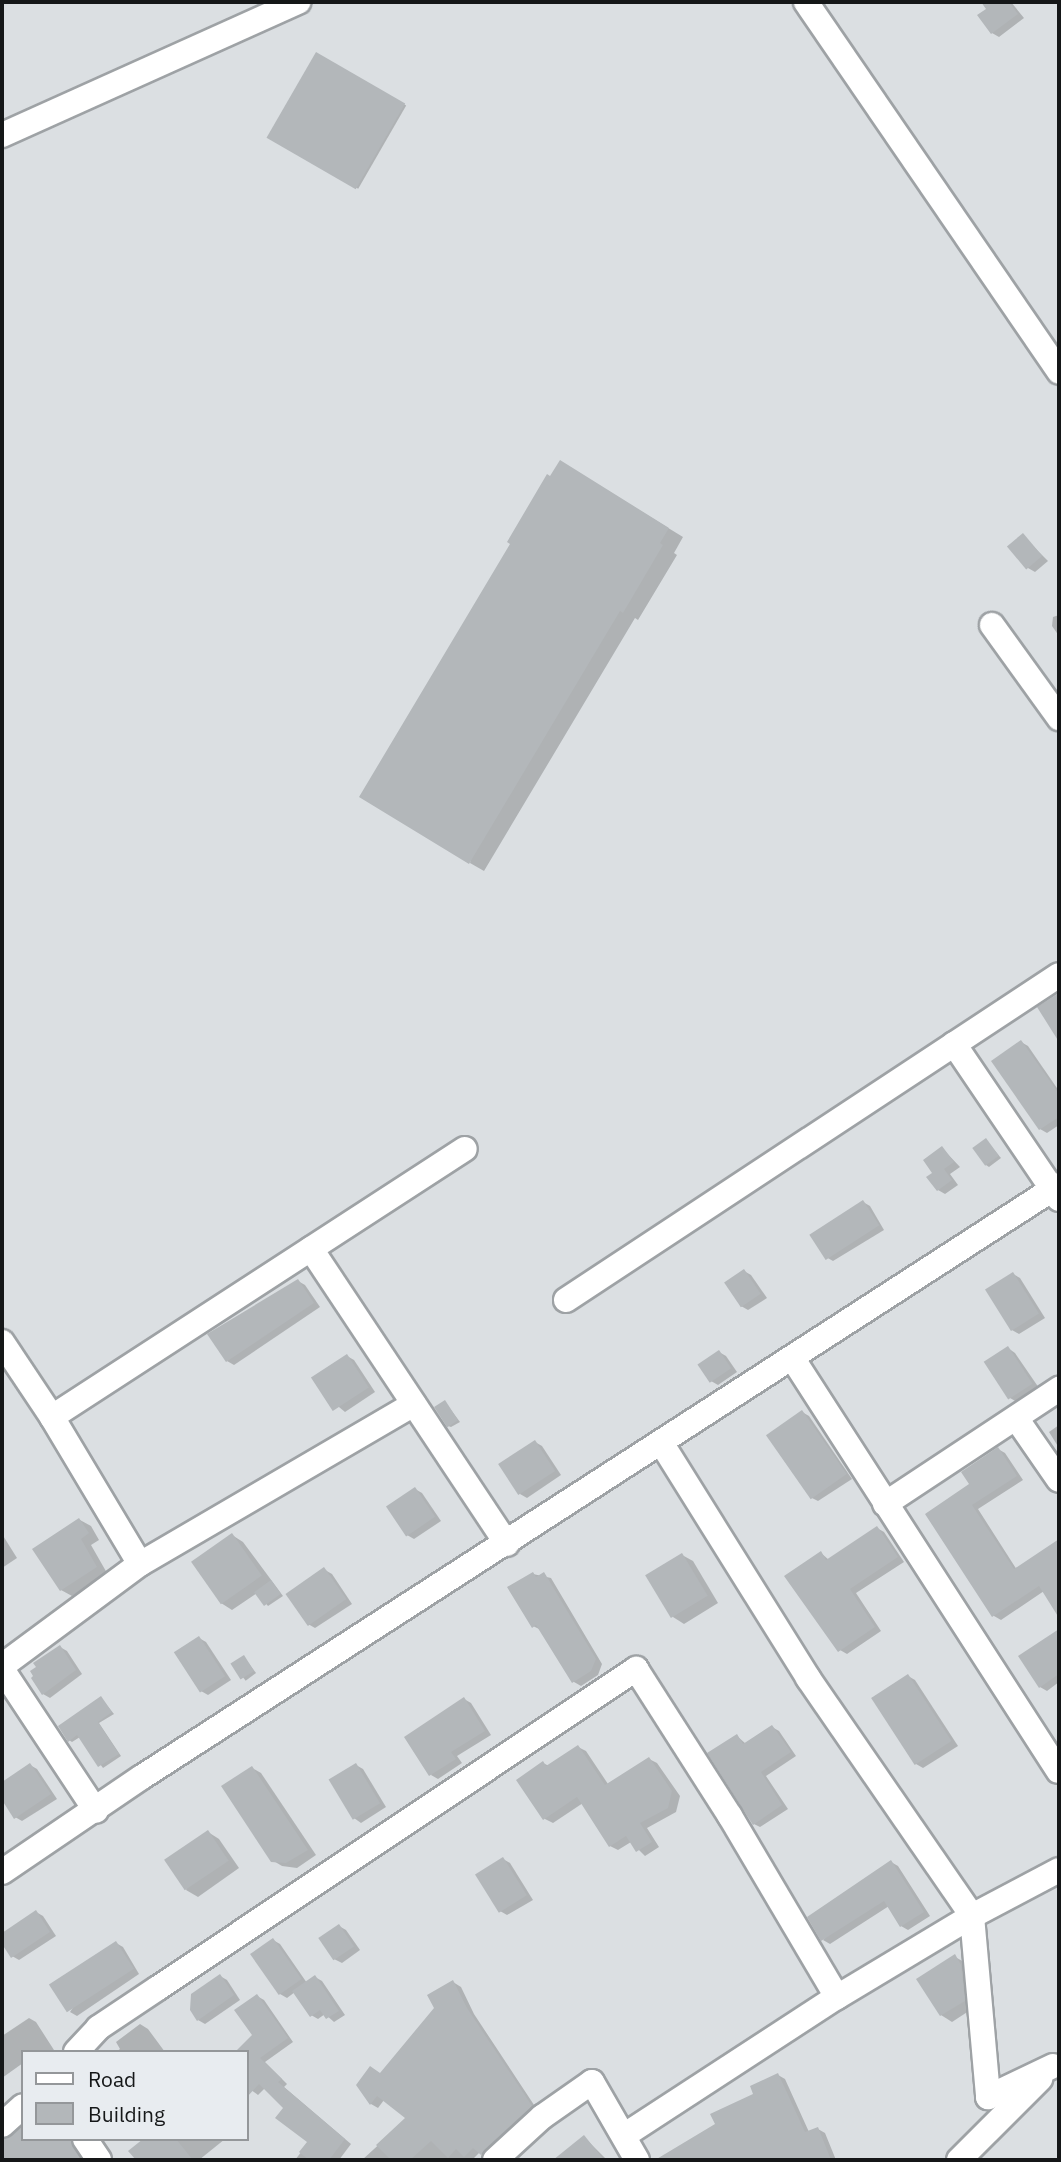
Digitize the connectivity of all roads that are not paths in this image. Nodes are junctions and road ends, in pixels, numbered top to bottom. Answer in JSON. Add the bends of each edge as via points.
{"nodes":[{"id":1,"x":298,"y":2,"type":"edge"},
{"id":2,"x":806,"y":2,"type":"edge"},
{"id":3,"x":2,"y":135,"type":"edge"},
{"id":4,"x":1059,"y":372,"type":"edge"},
{"id":5,"x":992,"y":625,"type":"dead end"},
{"id":6,"x":1059,"y":718,"type":"edge"},
{"id":7,"x":1059,"y":975,"type":"edge"},
{"id":8,"x":954,"y":1044,"type":"junction"},
{"id":9,"x":465,"y":1149,"type":"dead end"},
{"id":10,"x":1057,"y":1191,"type":"edge"},
{"id":11,"x":311,"y":1249,"type":"junction"},
{"id":12,"x":566,"y":1300,"type":"dead end"},
{"id":13,"x":2,"y":1342,"type":"edge"},
{"id":14,"x":793,"y":1359,"type":"junction"},
{"id":15,"x":1059,"y":1389,"type":"edge"},
{"id":16,"x":414,"y":1404,"type":"junction"},
{"id":17,"x":52,"y":1417,"type":"junction"},
{"id":18,"x":1016,"y":1418,"type":"junction"},
{"id":19,"x":662,"y":1444,"type":"junction"},
{"id":20,"x":1059,"y":1480,"type":"edge"},
{"id":21,"x":885,"y":1504,"type":"junction"},
{"id":22,"x":507,"y":1544,"type":"junction"},
{"id":23,"x":140,"y":1564,"type":"junction"},
{"id":24,"x":2,"y":1668,"type":"edge"},
{"id":25,"x":1059,"y":1771,"type":"edge"},
{"id":26,"x":96,"y":1811,"type":"junction"},
{"id":27,"x":1059,"y":1870,"type":"edge"},
{"id":28,"x":2,"y":1872,"type":"edge"},
{"id":29,"x":972,"y":1916,"type":"junction"},
{"id":30,"x":837,"y":1997,"type":"junction"},
{"id":31,"x":78,"y":2050,"type":"edge"},
{"id":32,"x":1056,"y":2065,"type":"edge"},
{"id":33,"x":21,"y":2108,"type":"edge"},
{"id":34,"x":2,"y":2125,"type":"edge"},
{"id":35,"x":625,"y":2134,"type":"junction"},
{"id":36,"x":86,"y":2141,"type":"edge"},
{"id":37,"x":99,"y":2160,"type":"edge"},
{"id":38,"x":495,"y":2160,"type":"edge"},
{"id":39,"x":637,"y":2160,"type":"edge"},
{"id":40,"x":959,"y":2160,"type":"edge"}],
"edges":[{"from":1,"to":3,"type":"street"},
{"from":2,"to":4,"type":"street"},
{"from":5,"to":6,"type":"street"},
{"from":7,"to":8,"type":"street"},
{"from":8,"to":10,"type":"street"},
{"from":8,"to":12,"type":"street"},
{"from":9,"to":11,"type":"street"},
{"from":10,"to":14,"type":"street"},
{"from":11,"to":16,"type":"street"},
{"from":11,"to":17,"type":"street"},
{"from":13,"to":17,"type":"street"},
{"from":14,"to":19,"type":"street"},
{"from":14,"to":21,"type":"street"},
{"from":15,"to":18,"type":"street"},
{"from":16,"to":22,"type":"street"},
{"from":16,"to":23,"type":"street"},
{"from":17,"to":23,"type":"street"},
{"from":18,"to":20,"type":"street"},
{"from":18,"to":21,"type":"street"},
{"from":19,"to":22,"type":"street"},
{"from":19,"to":29,"type":"street","via":[[808,1678]]},
{"from":21,"to":25,"type":"street"},
{"from":22,"to":26,"type":"street"},
{"from":23,"to":24,"type":"street"},
{"from":24,"to":26,"type":"street"},
{"from":26,"to":28,"type":"street"},
{"from":27,"to":29,"type":"street"},
{"from":29,"to":30,"type":"street"},
{"from":29,"to":32,"type":"street","via":[[988,2097]]},
{"from":30,"to":31,"type":"street","via":[[636,1669],[98,2028]]},
{"from":30,"to":35,"type":"street"},
{"from":32,"to":40,"type":"street"},
{"from":33,"to":34,"type":"street"},
{"from":35,"to":38,"type":"street","via":[[592,2082],[542,2117]]},
{"from":35,"to":39,"type":"street"},
{"from":36,"to":37,"type":"street"}]}
